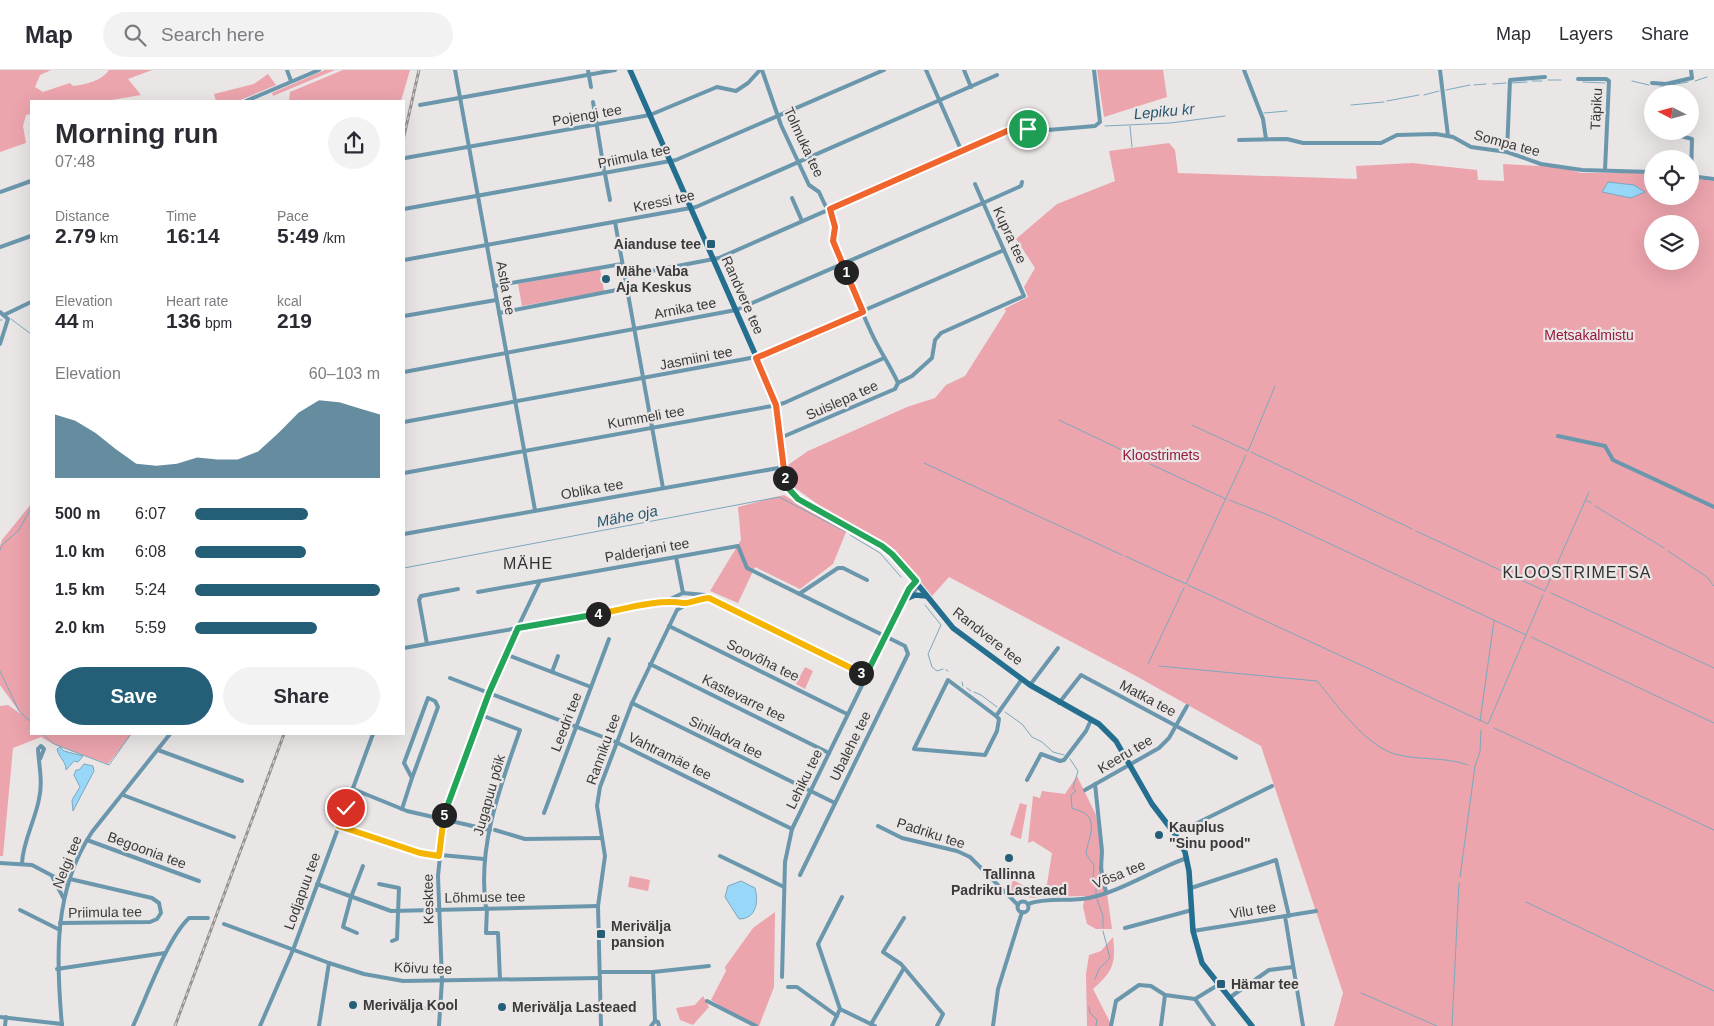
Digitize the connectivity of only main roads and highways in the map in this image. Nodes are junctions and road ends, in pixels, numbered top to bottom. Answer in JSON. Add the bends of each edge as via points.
{"nodes":[{"id":1,"x":630,"y":70,"type":"edge"},
{"id":2,"x":926,"y":596,"type":"junction"},
{"id":3,"x":908,"y":598,"type":"road end"},
{"id":4,"x":1252,"y":1026,"type":"edge"}],
"edges":[{"from":1,"to":2,"type":"main road","name":"Randvere tee","via":[[776,405],[787,485],[798,499],[882,546],[899,560]]},
{"from":2,"to":3,"type":"main road"},
{"from":2,"to":4,"type":"main road","name":"Randvere tee","via":[[953,628],[1030,685],[1091,720],[1116,741],[1187,857],[1193,931],[1202,963]]}]}
